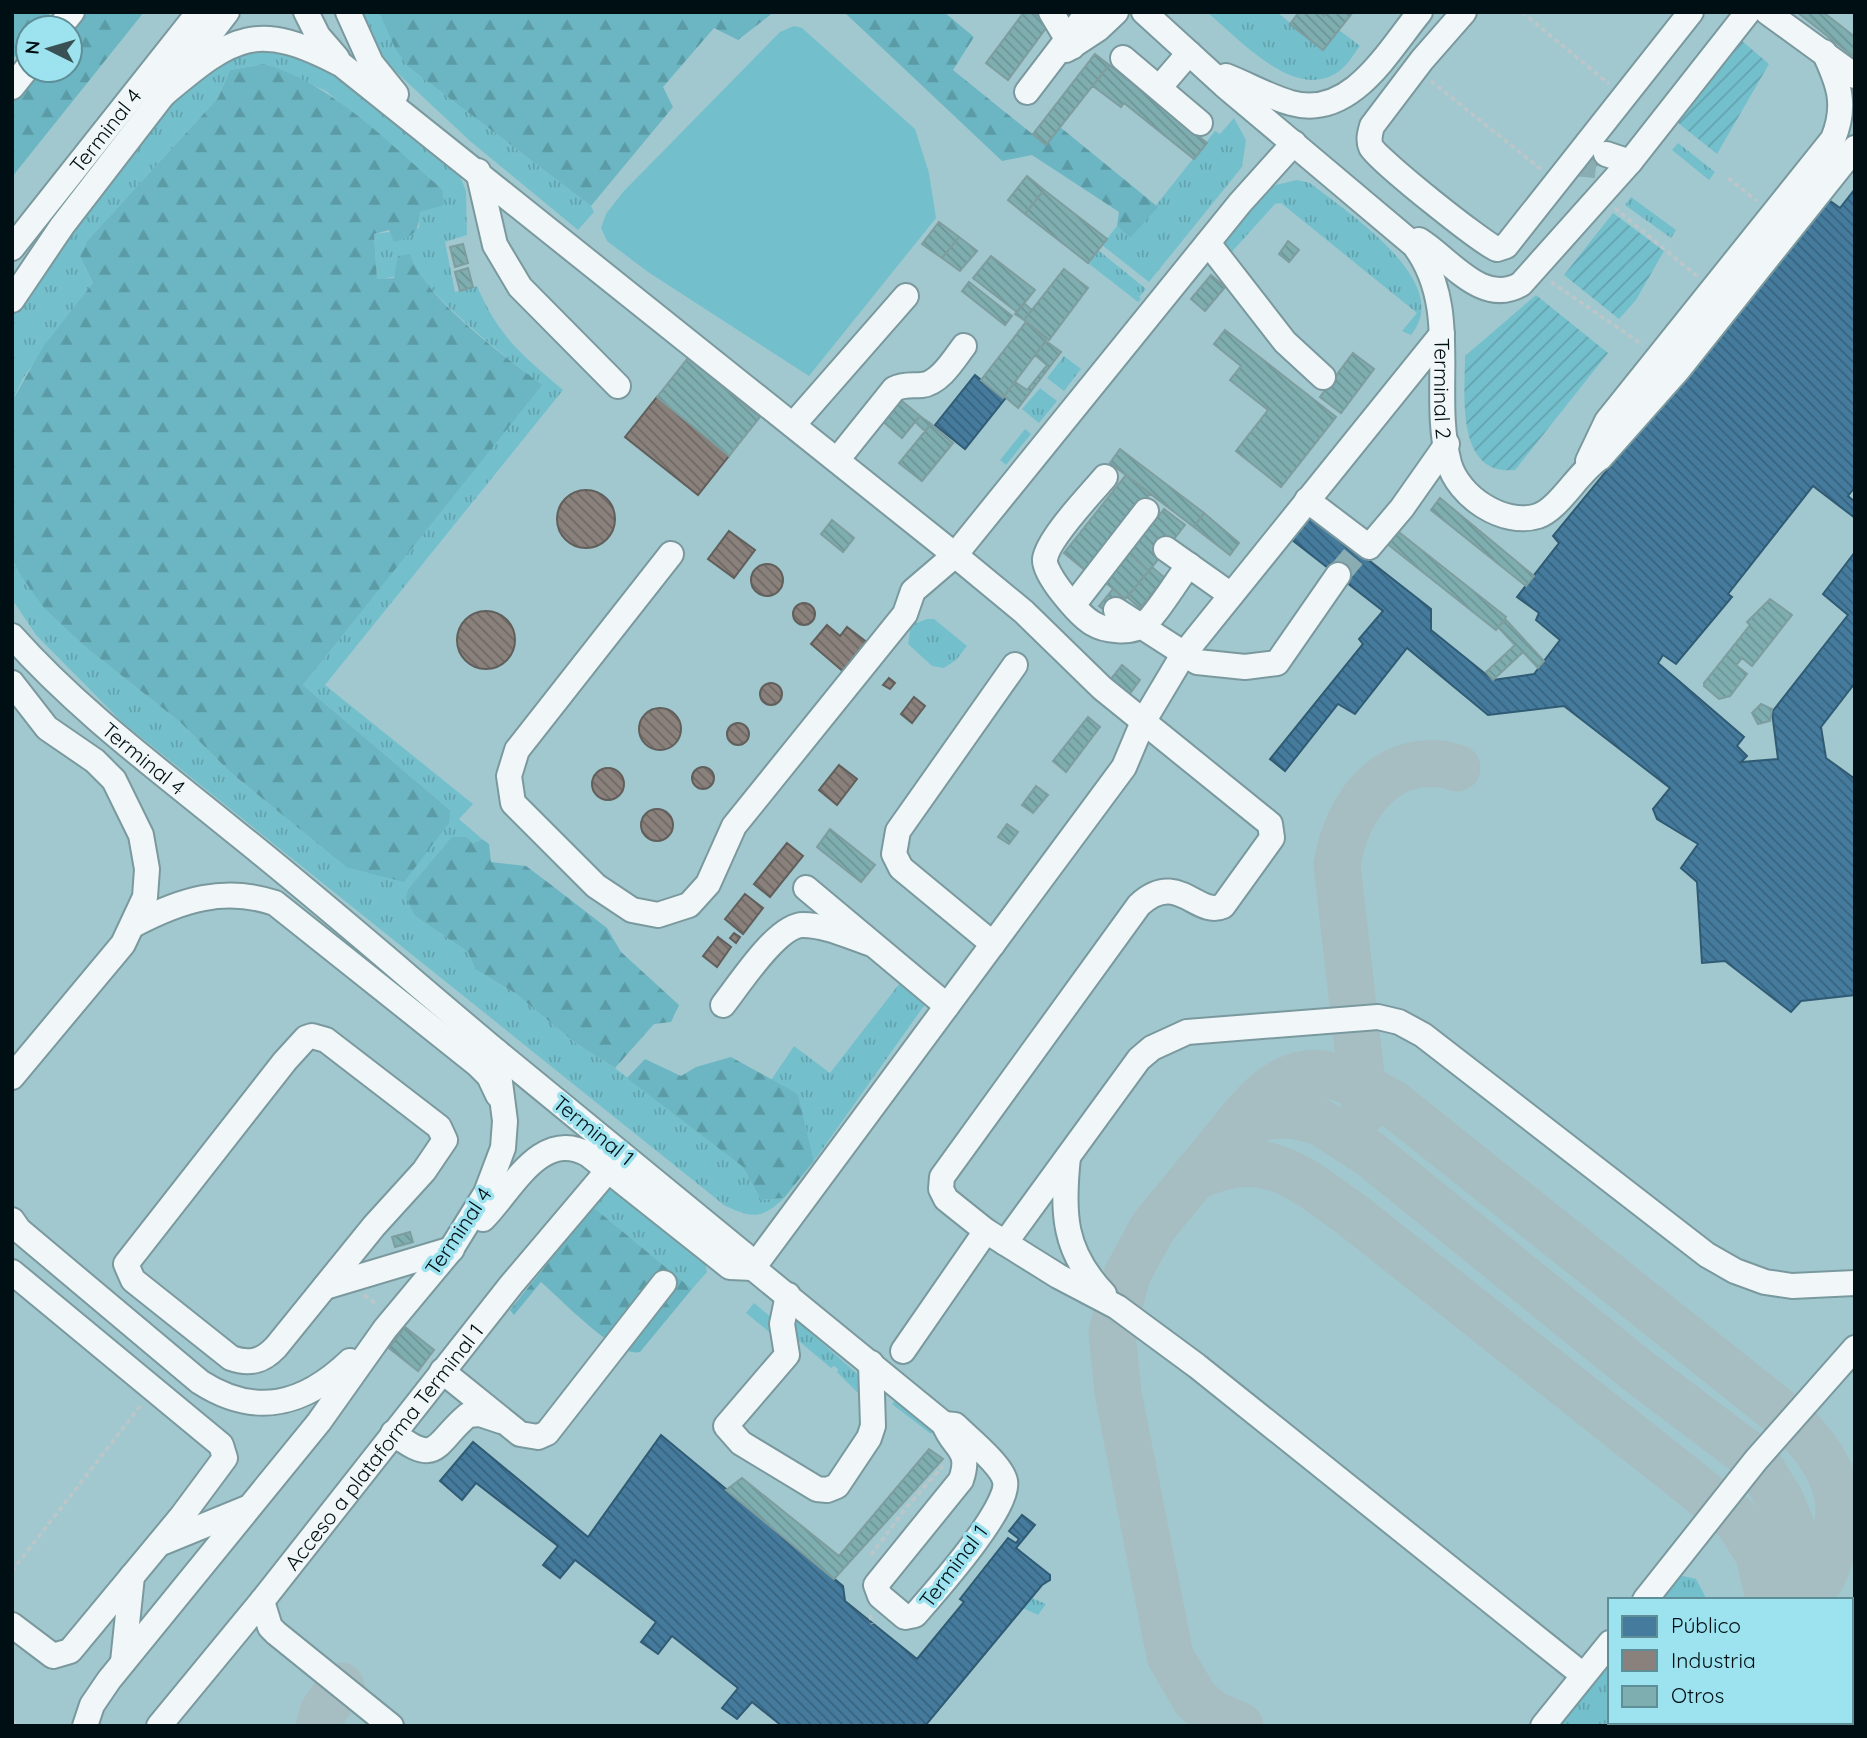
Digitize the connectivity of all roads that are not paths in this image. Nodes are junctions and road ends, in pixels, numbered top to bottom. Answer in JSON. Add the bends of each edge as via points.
{"nodes":[{"id":1,"x":200,"y":12,"type":"edge"},
{"id":2,"x":227,"y":12,"type":"edge"},
{"id":3,"x":306,"y":12,"type":"edge"},
{"id":4,"x":348,"y":12,"type":"edge"},
{"id":5,"x":1051,"y":12,"type":"edge"},
{"id":6,"x":1088,"y":12,"type":"edge"},
{"id":7,"x":1115,"y":12,"type":"edge"},
{"id":8,"x":1144,"y":12,"type":"edge"},
{"id":9,"x":1420,"y":12,"type":"edge"},
{"id":10,"x":1464,"y":12,"type":"edge"},
{"id":11,"x":1691,"y":12,"type":"edge"},
{"id":12,"x":1748,"y":12,"type":"edge"},
{"id":13,"x":1767,"y":12,"type":"edge"},
{"id":14,"x":1063,"y":47,"type":"junction"},
{"id":15,"x":1824,"y":52,"type":"junction"},
{"id":16,"x":1123,"y":58,"type":"dead end"},
{"id":17,"x":1196,"y":60,"type":"junction"},
{"id":18,"x":342,"y":65,"type":"junction"},
{"id":19,"x":1855,"y":76,"type":"edge"},
{"id":20,"x":1159,"y":88,"type":"junction"},
{"id":21,"x":1027,"y":92,"type":"dead end"},
{"id":22,"x":164,"y":94,"type":"junction"},
{"id":23,"x":418,"y":122,"type":"junction"},
{"id":24,"x":1200,"y":123,"type":"dead end"},
{"id":25,"x":1294,"y":143,"type":"junction"},
{"id":26,"x":1855,"y":148,"type":"edge"},
{"id":27,"x":1591,"y":163,"type":"junction"},
{"id":28,"x":478,"y":171,"type":"junction"},
{"id":29,"x":1333,"y":177,"type":"junction"},
{"id":30,"x":1263,"y":178,"type":"junction"},
{"id":31,"x":1377,"y":213,"type":"junction"},
{"id":32,"x":1208,"y":243,"type":"junction"},
{"id":33,"x":12,"y":248,"type":"edge"},
{"id":34,"x":1751,"y":260,"type":"junction"},
{"id":35,"x":906,"y":296,"type":"dead end"},
{"id":36,"x":12,"y":300,"type":"edge"},
{"id":37,"x":1442,"y":334,"type":"junction"},
{"id":38,"x":1687,"y":337,"type":"junction"},
{"id":39,"x":964,"y":346,"type":"dead end"},
{"id":40,"x":1322,"y":377,"type":"dead end"},
{"id":41,"x":618,"y":386,"type":"dead end"},
{"id":42,"x":793,"y":425,"type":"junction"},
{"id":43,"x":1447,"y":444,"type":"junction"},
{"id":44,"x":837,"y":460,"type":"junction"},
{"id":45,"x":1105,"y":477,"type":"dead end"},
{"id":46,"x":1307,"y":500,"type":"junction"},
{"id":47,"x":1146,"y":511,"type":"dead end"},
{"id":48,"x":1166,"y":549,"type":"dead end"},
{"id":49,"x":671,"y":554,"type":"dead end"},
{"id":50,"x":951,"y":560,"type":"junction"},
{"id":51,"x":1189,"y":565,"type":"junction"},
{"id":52,"x":1338,"y":575,"type":"tunnel mouth"},
{"id":53,"x":1231,"y":595,"type":"junction"},
{"id":54,"x":1095,"y":600,"type":"junction"},
{"id":55,"x":1143,"y":625,"type":"junction"},
{"id":56,"x":12,"y":636,"type":"edge"},
{"id":57,"x":1184,"y":654,"type":"junction"},
{"id":58,"x":1015,"y":665,"type":"dead end"},
{"id":59,"x":12,"y":683,"type":"edge"},
{"id":60,"x":12,"y":705,"type":"edge"},
{"id":61,"x":1143,"y":722,"type":"junction"},
{"id":62,"x":47,"y":727,"type":"junction"},
{"id":63,"x":806,"y":888,"type":"dead end"},
{"id":64,"x":135,"y":924,"type":"junction"},
{"id":65,"x":872,"y":944,"type":"junction"},
{"id":66,"x":993,"y":944,"type":"junction"},
{"id":67,"x":723,"y":1005,"type":"dead end"},
{"id":68,"x":947,"y":1006,"type":"junction"},
{"id":69,"x":496,"y":1051,"type":"junction"},
{"id":70,"x":12,"y":1077,"type":"edge"},
{"id":71,"x":505,"y":1121,"type":"junction"},
{"id":72,"x":1068,"y":1154,"type":"junction"},
{"id":73,"x":615,"y":1163,"type":"junction"},
{"id":74,"x":12,"y":1220,"type":"edge"},
{"id":75,"x":996,"y":1237,"type":"junction"},
{"id":76,"x":455,"y":1244,"type":"junction"},
{"id":77,"x":753,"y":1268,"type":"junction"},
{"id":78,"x":12,"y":1272,"type":"edge"},
{"id":79,"x":331,"y":1280,"type":"junction"},
{"id":80,"x":664,"y":1283,"type":"dead end"},
{"id":81,"x":1843,"y":1283,"type":"edge"},
{"id":82,"x":788,"y":1295,"type":"junction"},
{"id":83,"x":1855,"y":1298,"type":"edge"},
{"id":84,"x":1116,"y":1307,"type":"junction"},
{"id":85,"x":116,"y":1311,"type":"junction"},
{"id":86,"x":177,"y":1316,"type":"junction"},
{"id":87,"x":385,"y":1329,"type":"junction"},
{"id":88,"x":1855,"y":1348,"type":"edge"},
{"id":89,"x":903,"y":1351,"type":"dead end"},
{"id":90,"x":871,"y":1363,"type":"junction"},
{"id":91,"x":442,"y":1371,"type":"junction"},
{"id":92,"x":505,"y":1422,"type":"junction"},
{"id":93,"x":944,"y":1424,"type":"junction"},
{"id":94,"x":393,"y":1433,"type":"junction"},
{"id":95,"x":250,"y":1506,"type":"junction"},
{"id":96,"x":231,"y":1530,"type":"junction"},
{"id":97,"x":160,"y":1544,"type":"junction"},
{"id":98,"x":137,"y":1570,"type":"junction"},
{"id":99,"x":1647,"y":1598,"type":"edge"},
{"id":100,"x":262,"y":1601,"type":"junction"},
{"id":101,"x":111,"y":1602,"type":"junction"},
{"id":102,"x":12,"y":1625,"type":"edge"},
{"id":103,"x":1608,"y":1645,"type":"edge"},
{"id":104,"x":116,"y":1671,"type":"junction"},
{"id":105,"x":1583,"y":1675,"type":"junction"},
{"id":106,"x":85,"y":1726,"type":"edge"},
{"id":107,"x":159,"y":1726,"type":"edge"},
{"id":108,"x":391,"y":1726,"type":"edge"},
{"id":109,"x":1543,"y":1726,"type":"edge"}],
"edges":[{"from":1,"to":33,"type":"street","name":"Terminal 4"},
{"from":2,"to":22,"type":"street"},
{"from":3,"to":18,"type":"street","via":[[318,36]]},
{"from":4,"to":23,"type":"street","via":[[371,63]]},
{"from":5,"to":14,"type":"street"},
{"from":6,"to":14,"type":"street"},
{"from":7,"to":14,"type":"street"},
{"from":8,"to":17,"type":"street","name":"Terminal 2"},
{"from":9,"to":17,"type":"street","via":[[1363,83],[1330,103],[1292,103]]},
{"from":10,"to":27,"type":"street","via":[[1372,126],[1372,149],[1497,249],[1506,246]]},
{"from":11,"to":27,"type":"street","via":[[1623,96]]},
{"from":12,"to":27,"type":"street"},
{"from":13,"to":15,"type":"street","name":"Terminal 2"},
{"from":14,"to":21,"type":"street"},
{"from":15,"to":19,"type":"street","name":"Terminal 2"},
{"from":15,"to":34,"type":"street","name":"Terminal 2","via":[[1840,85],[1841,120]]},
{"from":16,"to":20,"type":"street"},
{"from":17,"to":20,"type":"street"},
{"from":17,"to":25,"type":"street","name":"Terminal 2"},
{"from":18,"to":22,"type":"street","via":[[293,41],[274,37],[250,40],[209,55]]},
{"from":18,"to":23,"type":"street"},
{"from":20,"to":24,"type":"street"},
{"from":22,"to":36,"type":"street","name":"Terminal 4","via":[[62,226]]},
{"from":23,"to":28,"type":"street"},
{"from":25,"to":29,"type":"street","name":"Terminal 2"},
{"from":25,"to":30,"type":"street"},
{"from":26,"to":34,"type":"street","name":"Terminal 2"},
{"from":27,"to":31,"type":"street","via":[[1535,271],[1511,290],[1488,290]]},
{"from":28,"to":41,"type":"street","via":[[495,245],[520,288]]},
{"from":28,"to":42,"type":"street"},
{"from":29,"to":30,"type":"street","via":[[1294,170]]},
{"from":29,"to":31,"type":"street","name":"Terminal 2"},
{"from":30,"to":32,"type":"street"},
{"from":31,"to":37,"type":"street","name":"Terminal 2","via":[[1414,245],[1429,265],[1437,288]]},
{"from":32,"to":40,"type":"street","via":[[1284,342]]},
{"from":32,"to":50,"type":"street"},
{"from":34,"to":38,"type":"street","name":"Terminal 2"},
{"from":34,"to":38,"type":"street","name":"Terminal 2","via":[[1713,289]]},
{"from":35,"to":42,"type":"street"},
{"from":37,"to":43,"type":"street","name":"Terminal 2"},
{"from":37,"to":46,"type":"street"},
{"from":38,"to":43,"type":"street","name":"Terminal 2","via":[[1607,421],[1585,468],[1549,509],[1537,516],[1514,517],[1475,501],[1450,464]]},
{"from":39,"to":44,"type":"street","via":[[928,384],[894,389]]},
{"from":42,"to":44,"type":"street"},
{"from":43,"to":46,"type":"street","via":[[1402,508],[1363,549]]},
{"from":44,"to":50,"type":"street"},
{"from":45,"to":54,"type":"street","via":[[1045,559],[1048,575]]},
{"from":46,"to":53,"type":"street"},
{"from":47,"to":54,"type":"street"},
{"from":48,"to":51,"type":"street"},
{"from":49,"to":50,"type":"street","via":[[517,750],[509,776],[513,803],[596,886],[632,911],[658,915],[690,905],[708,884],[734,826],[905,614],[913,591]]},
{"from":50,"to":61,"type":"street","via":[[1024,612]]},
{"from":51,"to":53,"type":"street"},
{"from":51,"to":55,"type":"street"},
{"from":52,"to":57,"type":"street","via":[[1277,663],[1220,665],[1197,662]]},
{"from":53,"to":57,"type":"street"},
{"from":54,"to":55,"type":"street"},
{"from":54,"to":55,"type":"street","via":[[1090,622],[1124,630]]},
{"from":55,"to":57,"type":"street"},
{"from":56,"to":69,"type":"street","name":"Terminal 4","via":[[57,686],[102,726]]},
{"from":57,"to":61,"type":"street"},
{"from":58,"to":66,"type":"street","via":[[898,831],[894,854],[901,868]]},
{"from":59,"to":62,"type":"street","name":"Terminal 4"},
{"from":60,"to":62,"type":"street"},
{"from":61,"to":66,"type":"street","via":[[1124,767]]},
{"from":61,"to":75,"type":"street","via":[[1270,824],[1272,838],[1223,906],[1214,909],[1182,894],[1152,894],[943,1177],[946,1199]]},
{"from":62,"to":64,"type":"street","name":"Terminal 4","via":[[95,761],[129,805],[147,869],[145,897]]},
{"from":63,"to":65,"type":"street"},
{"from":64,"to":70,"type":"street","name":"Terminal 4"},
{"from":64,"to":71,"type":"street","via":[[205,896],[250,895],[275,902],[477,1064],[496,1090]]},
{"from":65,"to":67,"type":"street","via":[[819,926],[791,928],[782,932]]},
{"from":65,"to":68,"type":"street"},
{"from":66,"to":68,"type":"street"},
{"from":68,"to":77,"type":"street"},
{"from":69,"to":71,"type":"street","name":"Terminal 4"},
{"from":69,"to":73,"type":"street","name":"Terminal 1"},
{"from":71,"to":76,"type":"street","name":"Terminal 4","via":[[497,1171]]},
{"from":72,"to":75,"type":"street"},
{"from":72,"to":81,"type":"street","via":[[1139,1059],[1165,1041],[1187,1032],[1378,1017],[1423,1035],[1707,1255],[1765,1282],[1792,1286]]},
{"from":72,"to":84,"type":"street","via":[[1064,1192],[1073,1252],[1084,1273]]},
{"from":73,"to":76,"type":"street","name":"Terminal 1","via":[[569,1147],[540,1154],[497,1205]]},
{"from":73,"to":77,"type":"street","name":"Terminal 1","via":[[730,1268]]},
{"from":73,"to":91,"type":"street","name":"Acceso a plataforma Terminal 1"},
{"from":74,"to":85,"type":"street"},
{"from":75,"to":84,"type":"street"},
{"from":75,"to":89,"type":"street"},
{"from":76,"to":79,"type":"street"},
{"from":76,"to":87,"type":"street","name":"Terminal 4"},
{"from":77,"to":82,"type":"street","name":"Terminal 1"},
{"from":78,"to":97,"type":"street","via":[[224,1451],[209,1482]]},
{"from":79,"to":86,"type":"street","via":[[276,1347],[259,1360],[231,1359]]},
{"from":79,"to":86,"type":"street","via":[[424,1171],[443,1147],[445,1136],[326,1040],[312,1036],[285,1061],[130,1255],[128,1274]]},
{"from":80,"to":92,"type":"street","via":[[547,1433],[528,1437]]},
{"from":81,"to":83,"type":"street"},
{"from":82,"to":90,"type":"street","name":"Terminal 1"},
{"from":82,"to":90,"type":"street","via":[[782,1324],[787,1355],[726,1426],[741,1443],[817,1489],[837,1486],[873,1426]]},
{"from":84,"to":105,"type":"street","via":[[1197,1366]]},
{"from":85,"to":86,"type":"street"},
{"from":85,"to":87,"type":"street","via":[[222,1396],[265,1403],[306,1394],[329,1381]]},
{"from":87,"to":95,"type":"street","name":"Terminal 4","via":[[319,1422]]},
{"from":88,"to":99,"type":"street","via":[[1781,1430]]},
{"from":90,"to":93,"type":"street","name":"Terminal 1"},
{"from":91,"to":92,"type":"street"},
{"from":91,"to":94,"type":"street","name":"Acceso a plataforma Terminal 1"},
{"from":92,"to":94,"type":"street","via":[[468,1415],[431,1450],[417,1449]]},
{"from":93,"to":93,"type":"street","name":"Terminal 1","via":[[947,1434],[964,1451],[961,1480],[876,1585],[880,1595],[905,1616],[915,1615],[966,1556],[1004,1493],[1002,1472],[955,1425]]},
{"from":94,"to":100,"type":"street","name":"Acceso a plataforma Terminal 1"},
{"from":95,"to":96,"type":"street","name":"Terminal 4"},
{"from":95,"to":97,"type":"street"},
{"from":96,"to":98,"type":"street"},
{"from":96,"to":104,"type":"street","name":"Terminal 4"},
{"from":97,"to":98,"type":"street"},
{"from":98,"to":101,"type":"street"},
{"from":98,"to":104,"type":"street"},
{"from":100,"to":107,"type":"street","name":"Acceso a plataforma Terminal 1"},
{"from":100,"to":108,"type":"street","via":[[276,1633]]},
{"from":101,"to":102,"type":"street","via":[[62,1656],[46,1652]]},
{"from":101,"to":104,"type":"street"},
{"from":103,"to":105,"type":"street"},
{"from":104,"to":106,"type":"street","name":"Terminal 4","via":[[92,1705]]},
{"from":105,"to":109,"type":"street"}]}
